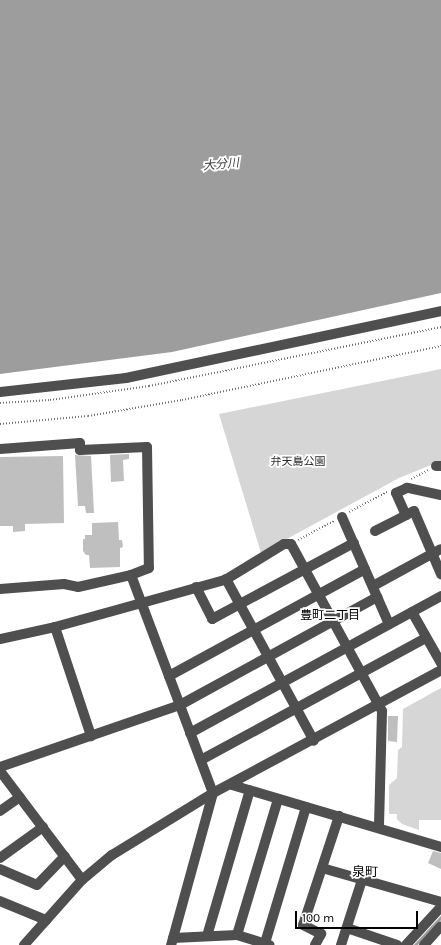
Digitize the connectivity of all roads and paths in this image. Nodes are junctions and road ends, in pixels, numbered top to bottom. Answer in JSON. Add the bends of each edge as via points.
{"nodes":[{"id":1,"x":441,"y":311,"type":"edge"},
{"id":2,"x":441,"y":327,"type":"edge"},
{"id":3,"x":441,"y":346,"type":"edge"},
{"id":4,"x":0,"y":392,"type":"edge"},
{"id":5,"x":0,"y":403,"type":"edge"},
{"id":6,"x":0,"y":424,"type":"edge"},
{"id":7,"x":0,"y":449,"type":"edge"},
{"id":8,"x":439,"y":466,"type":"edge"},
{"id":9,"x":404,"y":483,"type":"dead end"},
{"id":10,"x":391,"y":490,"type":"dead end"},
{"id":11,"x":441,"y":495,"type":"edge"},
{"id":12,"x":406,"y":515,"type":"junction"},
{"id":13,"x":342,"y":517,"type":"junction"},
{"id":14,"x":375,"y":531,"type":"dead end"},
{"id":15,"x":354,"y":543,"type":"junction"},
{"id":16,"x":291,"y":544,"type":"junction"},
{"id":17,"x":437,"y":552,"type":"edge"},
{"id":18,"x":305,"y":569,"type":"junction"},
{"id":19,"x":365,"y":569,"type":"junction"},
{"id":20,"x":441,"y":574,"type":"edge"},
{"id":21,"x":131,"y":575,"type":"junction"},
{"id":22,"x":226,"y":579,"type":"junction"},
{"id":23,"x":373,"y":586,"type":"junction"},
{"id":24,"x":196,"y":587,"type":"junction"},
{"id":25,"x":0,"y":589,"type":"edge"},
{"id":26,"x":319,"y":595,"type":"junction"},
{"id":27,"x":441,"y":596,"type":"edge"},
{"id":28,"x":377,"y":597,"type":"junction"},
{"id":29,"x":140,"y":603,"type":"junction"},
{"id":30,"x":240,"y":604,"type":"junction"},
{"id":31,"x":412,"y":612,"type":"junction"},
{"id":32,"x":333,"y":621,"type":"junction"},
{"id":33,"x":389,"y":624,"type":"junction"},
{"id":34,"x":54,"y":627,"type":"junction"},
{"id":35,"x":254,"y":631,"type":"junction"},
{"id":36,"x":426,"y":638,"type":"junction"},
{"id":37,"x":0,"y":639,"type":"edge"},
{"id":38,"x":348,"y":647,"type":"junction"},
{"id":39,"x":268,"y":656,"type":"junction"},
{"id":40,"x":441,"y":663,"type":"edge"},
{"id":41,"x":441,"y":670,"type":"edge"},
{"id":42,"x":362,"y":672,"type":"junction"},
{"id":43,"x":168,"y":676,"type":"junction"},
{"id":44,"x":282,"y":682,"type":"junction"},
{"id":45,"x":180,"y":705,"type":"junction"},
{"id":46,"x":380,"y":705,"type":"junction"},
{"id":47,"x":296,"y":708,"type":"junction"},
{"id":48,"x":190,"y":733,"type":"junction"},
{"id":49,"x":91,"y":736,"type":"junction"},
{"id":50,"x":314,"y":741,"type":"junction"},
{"id":51,"x":200,"y":760,"type":"junction"},
{"id":52,"x":0,"y":767,"type":"edge"},
{"id":53,"x":0,"y":771,"type":"edge"},
{"id":54,"x":232,"y":785,"type":"junction"},
{"id":55,"x":250,"y":790,"type":"junction"},
{"id":56,"x":213,"y":793,"type":"junction"},
{"id":57,"x":20,"y":797,"type":"junction"},
{"id":58,"x":278,"y":798,"type":"junction"},
{"id":59,"x":306,"y":807,"type":"junction"},
{"id":60,"x":0,"y":811,"type":"edge"},
{"id":61,"x":339,"y":816,"type":"junction"},
{"id":62,"x":43,"y":827,"type":"junction"},
{"id":63,"x":379,"y":828,"type":"junction"},
{"id":64,"x":441,"y":847,"type":"edge"},
{"id":65,"x":65,"y":856,"type":"junction"},
{"id":66,"x":0,"y":858,"type":"edge"},
{"id":67,"x":322,"y":868,"type":"junction"},
{"id":68,"x":0,"y":869,"type":"edge"},
{"id":69,"x":82,"y":880,"type":"junction"},
{"id":70,"x":362,"y":880,"type":"junction"},
{"id":71,"x":0,"y":900,"type":"edge"},
{"id":72,"x":441,"y":902,"type":"edge"},
{"id":73,"x":441,"y":907,"type":"edge"},
{"id":74,"x":46,"y":920,"type":"junction"},
{"id":75,"x":347,"y":928,"type":"junction"},
{"id":76,"x":439,"y":929,"type":"edge"},
{"id":77,"x":237,"y":935,"type":"junction"},
{"id":78,"x":207,"y":936,"type":"junction"},
{"id":79,"x":171,"y":943,"type":"edge"},
{"id":80,"x":268,"y":944,"type":"edge"},
{"id":81,"x":24,"y":945,"type":"edge"},
{"id":82,"x":315,"y":945,"type":"edge"},
{"id":83,"x":341,"y":945,"type":"edge"},
{"id":84,"x":397,"y":945,"type":"edge"},
{"id":85,"x":406,"y":945,"type":"edge"},
{"id":86,"x":424,"y":945,"type":"edge"},
{"id":87,"x":437,"y":945,"type":"edge"}],
"edges":[{"from":1,"to":4,"type":"street","via":[[126,378]]},
{"from":2,"to":5,"type":"path","via":[[149,386],[50,400]]},
{"from":3,"to":6,"type":"path","via":[[182,400],[88,416]]},
{"from":7,"to":21,"type":"street","via":[[80,444],[80,450],[147,447],[149,568]]},
{"from":8,"to":9,"type":"path"},
{"from":10,"to":13,"type":"path"},
{"from":11,"to":12,"type":"street","via":[[407,488],[396,493]]},
{"from":12,"to":14,"type":"street"},
{"from":12,"to":17,"type":"street","via":[[414,511]]},
{"from":13,"to":15,"type":"street"},
{"from":13,"to":16,"type":"path"},
{"from":15,"to":18,"type":"street"},
{"from":15,"to":19,"type":"street"},
{"from":16,"to":18,"type":"street"},
{"from":16,"to":22,"type":"street","via":[[284,544]]},
{"from":17,"to":20,"type":"street"},
{"from":17,"to":23,"type":"street"},
{"from":18,"to":26,"type":"street"},
{"from":18,"to":30,"type":"street"},
{"from":19,"to":23,"type":"street"},
{"from":19,"to":26,"type":"street"},
{"from":21,"to":25,"type":"street","via":[[78,588],[64,584]]},
{"from":21,"to":29,"type":"street"},
{"from":22,"to":24,"type":"street"},
{"from":22,"to":30,"type":"street"},
{"from":23,"to":28,"type":"street"},
{"from":24,"to":29,"type":"street"},
{"from":24,"to":30,"type":"street","via":[[212,619]]},
{"from":26,"to":32,"type":"street"},
{"from":26,"to":35,"type":"street"},
{"from":27,"to":31,"type":"street"},
{"from":28,"to":32,"type":"street"},
{"from":28,"to":33,"type":"street"},
{"from":29,"to":34,"type":"street"},
{"from":29,"to":43,"type":"street"},
{"from":30,"to":35,"type":"street"},
{"from":31,"to":33,"type":"street"},
{"from":31,"to":36,"type":"street"},
{"from":32,"to":38,"type":"street"},
{"from":32,"to":39,"type":"street"},
{"from":33,"to":38,"type":"street"},
{"from":34,"to":37,"type":"street"},
{"from":34,"to":49,"type":"street"},
{"from":35,"to":39,"type":"street"},
{"from":35,"to":43,"type":"street"},
{"from":36,"to":40,"type":"street"},
{"from":36,"to":42,"type":"street"},
{"from":38,"to":42,"type":"street"},
{"from":38,"to":44,"type":"street"},
{"from":39,"to":44,"type":"street"},
{"from":39,"to":45,"type":"street"},
{"from":41,"to":46,"type":"street"},
{"from":42,"to":46,"type":"street"},
{"from":42,"to":47,"type":"street"},
{"from":43,"to":45,"type":"street"},
{"from":44,"to":47,"type":"street"},
{"from":44,"to":48,"type":"street"},
{"from":45,"to":48,"type":"street"},
{"from":45,"to":49,"type":"street"},
{"from":46,"to":50,"type":"street"},
{"from":46,"to":63,"type":"street","via":[[382,711]]},
{"from":47,"to":50,"type":"street"},
{"from":47,"to":51,"type":"street"},
{"from":48,"to":51,"type":"street"},
{"from":49,"to":52,"type":"street"},
{"from":50,"to":54,"type":"street"},
{"from":51,"to":56,"type":"street"},
{"from":53,"to":57,"type":"street"},
{"from":54,"to":55,"type":"street"},
{"from":54,"to":56,"type":"street"},
{"from":55,"to":58,"type":"street"},
{"from":55,"to":78,"type":"street"},
{"from":56,"to":69,"type":"street","via":[[112,855]]},
{"from":56,"to":79,"type":"street"},
{"from":57,"to":60,"type":"street"},
{"from":57,"to":62,"type":"street"},
{"from":58,"to":59,"type":"street"},
{"from":58,"to":77,"type":"street"},
{"from":59,"to":61,"type":"street"},
{"from":59,"to":80,"type":"street"},
{"from":61,"to":63,"type":"street"},
{"from":61,"to":67,"type":"street"},
{"from":62,"to":65,"type":"street"},
{"from":62,"to":66,"type":"street"},
{"from":63,"to":64,"type":"street"},
{"from":65,"to":68,"type":"street","via":[[37,884]]},
{"from":65,"to":69,"type":"street"},
{"from":67,"to":70,"type":"street"},
{"from":67,"to":82,"type":"street","via":[[303,925],[321,934]]},
{"from":69,"to":74,"type":"street"},
{"from":70,"to":72,"type":"street"},
{"from":70,"to":75,"type":"street"},
{"from":71,"to":74,"type":"street"},
{"from":73,"to":85,"type":"street"},
{"from":74,"to":81,"type":"street"},
{"from":75,"to":83,"type":"street"},
{"from":75,"to":84,"type":"street"},
{"from":76,"to":86,"type":"street"},
{"from":76,"to":87,"type":"street"},
{"from":77,"to":78,"type":"street"},
{"from":77,"to":80,"type":"street"},
{"from":78,"to":79,"type":"street"}]}
